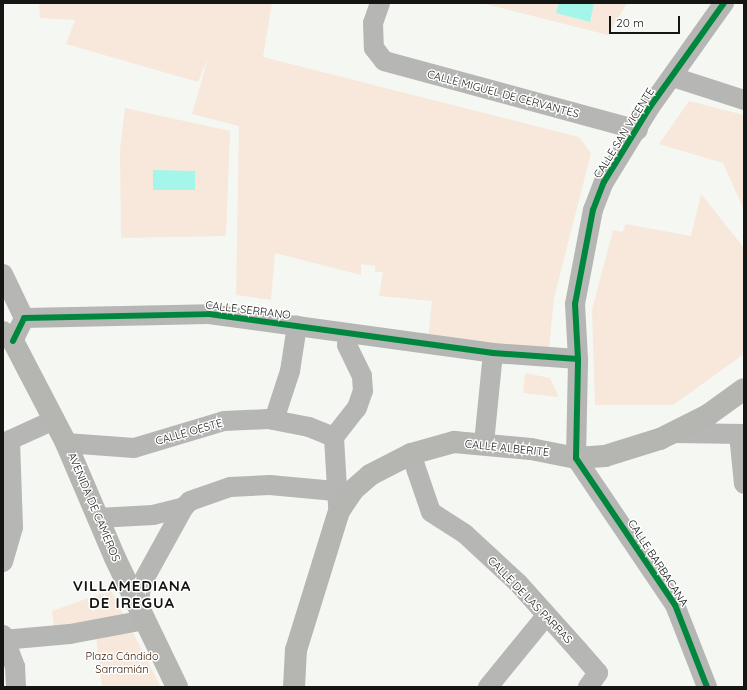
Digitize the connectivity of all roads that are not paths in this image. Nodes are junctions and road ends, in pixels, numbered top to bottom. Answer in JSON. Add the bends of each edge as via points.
{"nodes":[{"id":1,"x":380,"y":3,"type":"edge"},
{"id":2,"x":724,"y":3,"type":"edge"},
{"id":3,"x":673,"y":77,"type":"junction"},
{"id":4,"x":744,"y":100,"type":"edge"},
{"id":5,"x":638,"y":130,"type":"junction"},
{"id":6,"x":3,"y":274,"type":"edge"},
{"id":7,"x":24,"y":318,"type":"junction"},
{"id":8,"x":297,"y":326,"type":"junction"},
{"id":9,"x":349,"y":335,"type":"junction"},
{"id":10,"x":8,"y":336,"type":"edge"},
{"id":11,"x":493,"y":353,"type":"junction"},
{"id":12,"x":578,"y":359,"type":"junction"},
{"id":13,"x":744,"y":389,"type":"edge"},
{"id":14,"x":54,"y":420,"type":"junction"},
{"id":15,"x":274,"y":420,"type":"junction"},
{"id":16,"x":673,"y":433,"type":"junction"},
{"id":17,"x":741,"y":434,"type":"edge"},
{"id":18,"x":334,"y":437,"type":"junction"},
{"id":19,"x":7,"y":442,"type":"edge"},
{"id":20,"x":66,"y":443,"type":"junction"},
{"id":21,"x":484,"y":443,"type":"junction"},
{"id":22,"x":411,"y":454,"type":"junction"},
{"id":23,"x":576,"y":458,"type":"junction"},
{"id":24,"x":744,"y":484,"type":"edge"},
{"id":25,"x":337,"y":501,"type":"junction"},
{"id":26,"x":184,"y":507,"type":"junction"},
{"id":27,"x":98,"y":518,"type":"junction"},
{"id":28,"x":3,"y":562,"type":"edge"},
{"id":29,"x":142,"y":613,"type":"junction"},
{"id":30,"x":545,"y":617,"type":"junction"},
{"id":31,"x":3,"y":638,"type":"edge"},
{"id":32,"x":596,"y":684,"type":"edge"},
{"id":33,"x":16,"y":687,"type":"edge"},
{"id":34,"x":177,"y":687,"type":"edge"},
{"id":35,"x":294,"y":687,"type":"edge"},
{"id":36,"x":488,"y":687,"type":"edge"},
{"id":37,"x":708,"y":687,"type":"edge"}],
"edges":[{"from":1,"to":5,"type":"street","name":"CALLE MIGUEL DE CERVANTES","via":[[373,23],[374,48],[384,61]]},
{"from":2,"to":3,"type":"street","name":"CALLE SAN VICENTE"},
{"from":3,"to":4,"type":"street"},
{"from":3,"to":5,"type":"street","name":"CALLE SAN VICENTE"},
{"from":5,"to":12,"type":"street","name":"CALLE SAN VICENTE","via":[[604,182],[594,210],[574,304]]},
{"from":6,"to":7,"type":"street"},
{"from":7,"to":8,"type":"street","name":"CALLE SERRANO","via":[[209,314]]},
{"from":7,"to":10,"type":"street"},
{"from":8,"to":9,"type":"street","name":"CALLE SERRANO"},
{"from":8,"to":15,"type":"street","via":[[290,371]]},
{"from":9,"to":11,"type":"street","name":"CALLE SERRANO"},
{"from":9,"to":18,"type":"street","via":[[347,346],[362,376],[362,391],[357,408]]},
{"from":10,"to":14,"type":"main road","name":"AVENIDA DE CAMEROS"},
{"from":11,"to":12,"type":"street","name":"CALLE SERRANO"},
{"from":11,"to":21,"type":"street"},
{"from":12,"to":23,"type":"street","name":"CALLE SAN VICENTE"},
{"from":13,"to":16,"type":"main road","name":"CALLE ALBERITE","via":[[708,415]]},
{"from":14,"to":19,"type":"street"},
{"from":14,"to":20,"type":"main road","name":"AVENIDA DE CAMEROS"},
{"from":15,"to":18,"type":"street","name":"CALLE OESTE","via":[[309,427]]},
{"from":15,"to":20,"type":"street","name":"CALLE OESTE","via":[[224,421],[134,448]]},
{"from":16,"to":17,"type":"street"},
{"from":16,"to":23,"type":"main road","name":"CALLE ALBERITE","via":[[605,456]]},
{"from":17,"to":24,"type":"street"},
{"from":18,"to":25,"type":"street"},
{"from":19,"to":28,"type":"street","via":[[13,527]]},
{"from":20,"to":27,"type":"main road","name":"AVENIDA DE CAMEROS"},
{"from":21,"to":22,"type":"main road","name":"CALLE ALBERITE","via":[[454,442]]},
{"from":21,"to":23,"type":"main road","name":"CALLE ALBERITE"},
{"from":22,"to":25,"type":"main road","name":"CALLE ALBERITE","via":[[370,475]]},
{"from":22,"to":30,"type":"street","name":"CALLE DE LAS PARRAS","via":[[431,512],[465,534],[518,583]]},
{"from":23,"to":37,"type":"street","name":"CALLE BARBACANA","via":[[675,605]]},
{"from":25,"to":26,"type":"street","via":[[270,485],[230,487],[190,501]]},
{"from":25,"to":35,"type":"main road","name":"CALLE ALBERITE","via":[[296,650]]},
{"from":26,"to":27,"type":"street","via":[[153,515]]},
{"from":26,"to":29,"type":"street","via":[[142,583]]},
{"from":27,"to":29,"type":"main road","name":"AVENIDA DE CAMEROS"},
{"from":29,"to":31,"type":"street","via":[[70,634]]},
{"from":29,"to":34,"type":"main road","name":"AVENIDA DE CAMEROS"},
{"from":30,"to":32,"type":"street","name":"CALLE DE LAS PARRAS","via":[[598,673]]},
{"from":30,"to":36,"type":"street"},
{"from":31,"to":33,"type":"street","via":[[15,667]]}]}
